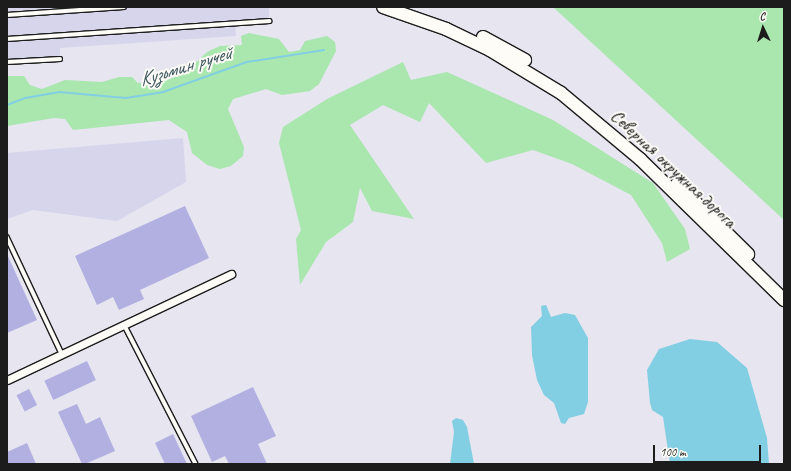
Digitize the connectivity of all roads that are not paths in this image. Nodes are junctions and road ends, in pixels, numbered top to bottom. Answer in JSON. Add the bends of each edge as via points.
{"nodes":[{"id":1,"x":124,"y":7,"type":"edge"},
{"id":2,"x":383,"y":7,"type":"edge"},
{"id":3,"x":410,"y":7,"type":"edge"},
{"id":4,"x":7,"y":15,"type":"edge"},
{"id":5,"x":269,"y":22,"type":"dead end"},
{"id":6,"x":7,"y":39,"type":"edge"},
{"id":7,"x":60,"y":59,"type":"dead end"},
{"id":8,"x":7,"y":62,"type":"edge"},
{"id":9,"x":7,"y":237,"type":"edge"},
{"id":10,"x":231,"y":274,"type":"dead end"},
{"id":11,"x":784,"y":289,"type":"edge"},
{"id":12,"x":784,"y":300,"type":"edge"},
{"id":13,"x":124,"y":324,"type":"junction"},
{"id":14,"x":62,"y":354,"type":"junction"},
{"id":15,"x":7,"y":380,"type":"edge"},
{"id":16,"x":196,"y":464,"type":"edge"}],
"edges":[{"from":1,"to":4,"type":"lane"},
{"from":2,"to":12,"type":"main road","name":"Северная окружная дорога","via":[[446,29],[530,72],[640,159]]},
{"from":3,"to":11,"type":"main road","name":"Северная окружная дорога","via":[[461,27],[544,72],[636,145]]},
{"from":5,"to":6,"type":"lane"},
{"from":7,"to":8,"type":"lane"},
{"from":9,"to":14,"type":"lane"},
{"from":10,"to":13,"type":"street"},
{"from":13,"to":14,"type":"street"},
{"from":13,"to":16,"type":"lane"},
{"from":14,"to":15,"type":"street"}]}
